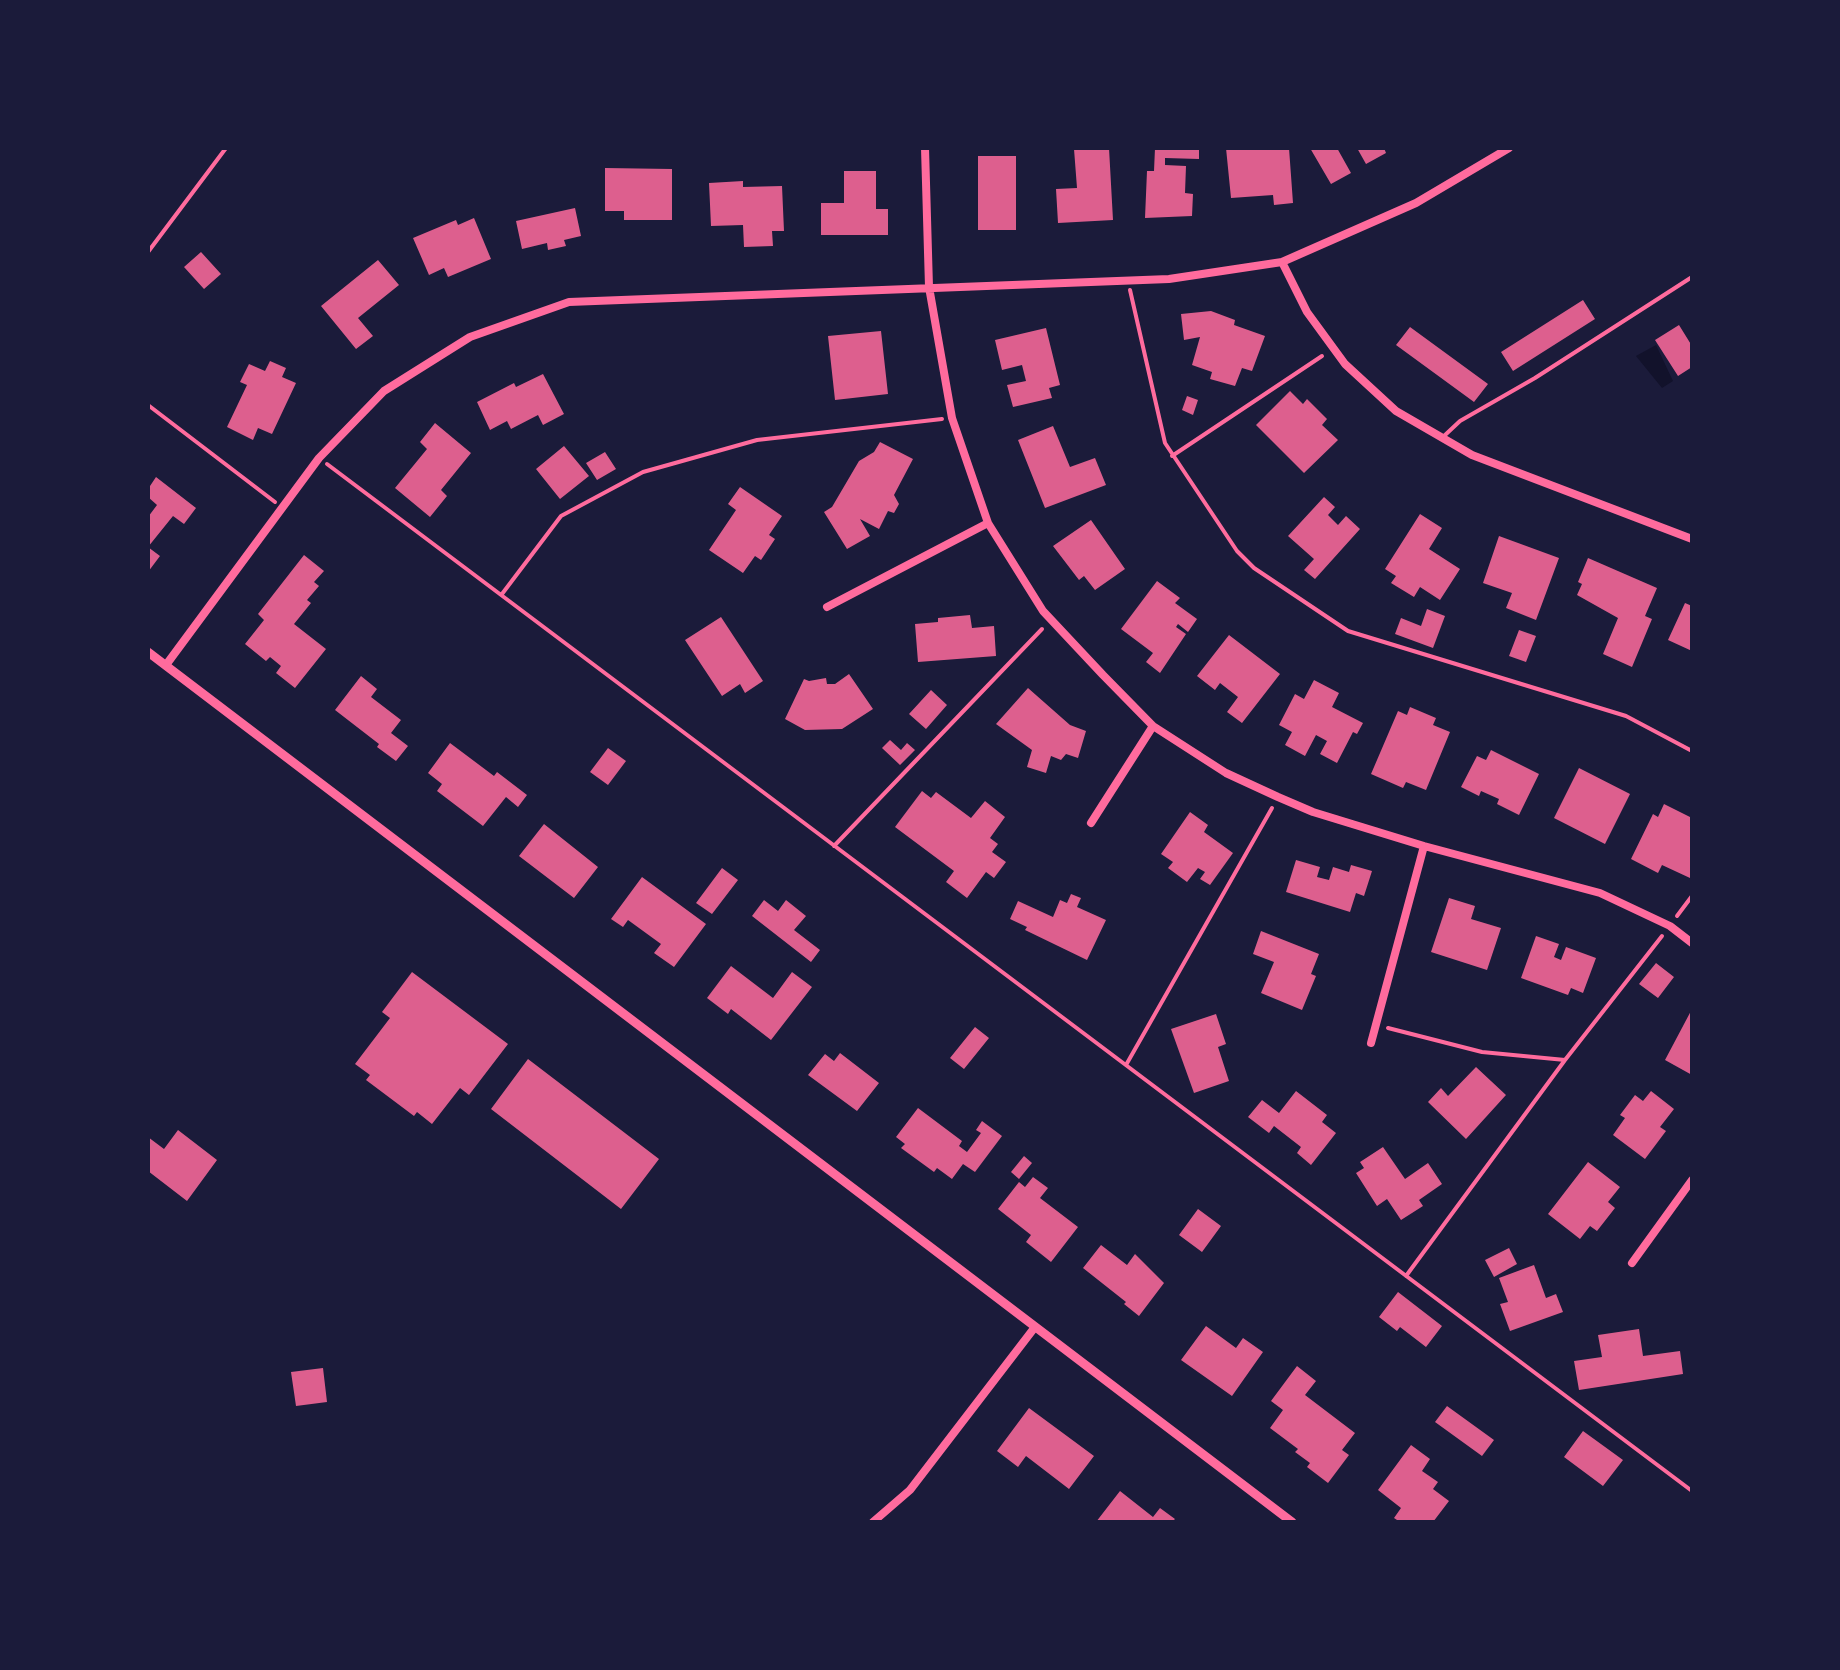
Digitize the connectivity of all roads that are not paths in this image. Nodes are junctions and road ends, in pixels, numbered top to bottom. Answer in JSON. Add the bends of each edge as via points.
{"nodes":[{"id":1,"x":925,"y":148,"type":"edge"},
{"id":2,"x":1509,"y":148,"type":"edge"},
{"id":3,"x":1282,"y":262,"type":"junction"},
{"id":4,"x":1692,"y":277,"type":"edge"},
{"id":5,"x":929,"y":287,"type":"junction"},
{"id":6,"x":1442,"y":438,"type":"junction"},
{"id":7,"x":988,"y":523,"type":"junction"},
{"id":8,"x":1692,"y":539,"type":"edge"},
{"id":9,"x":828,"y":606,"type":"dead end"},
{"id":10,"x":148,"y":652,"type":"edge"},
{"id":11,"x":166,"y":665,"type":"junction"},
{"id":12,"x":1154,"y":726,"type":"junction"},
{"id":13,"x":1091,"y":824,"type":"dead end"},
{"id":14,"x":1424,"y":846,"type":"junction"},
{"id":15,"x":1692,"y":943,"type":"edge"},
{"id":16,"x":1371,"y":1042,"type":"dead end"},
{"id":17,"x":1692,"y":1180,"type":"edge"},
{"id":18,"x":1632,"y":1263,"type":"dead end"},
{"id":19,"x":1035,"y":1327,"type":"junction"},
{"id":20,"x":873,"y":1522,"type":"edge"},
{"id":21,"x":1292,"y":1522,"type":"edge"}],
"edges":[{"from":1,"to":5,"type":"street"},
{"from":2,"to":3,"type":"street","via":[[1416,203]]},
{"from":3,"to":5,"type":"street","via":[[1169,279]]},
{"from":3,"to":6,"type":"street","via":[[1345,364],[1396,411]]},
{"from":4,"to":6,"type":"lane"},
{"from":5,"to":7,"type":"street","via":[[952,418]]},
{"from":5,"to":11,"type":"street","via":[[570,302],[470,337],[384,390],[319,458]]},
{"from":6,"to":8,"type":"street"},
{"from":7,"to":9,"type":"street"},
{"from":7,"to":12,"type":"street","via":[[1052,622]]},
{"from":10,"to":11,"type":"street"},
{"from":11,"to":19,"type":"street"},
{"from":12,"to":13,"type":"street"},
{"from":12,"to":14,"type":"street","via":[[1226,773],[1278,797]]},
{"from":14,"to":15,"type":"street","via":[[1600,892]]},
{"from":14,"to":16,"type":"street"},
{"from":17,"to":18,"type":"street"},
{"from":19,"to":20,"type":"street","via":[[910,1490]]},
{"from":19,"to":21,"type":"street"}]}
